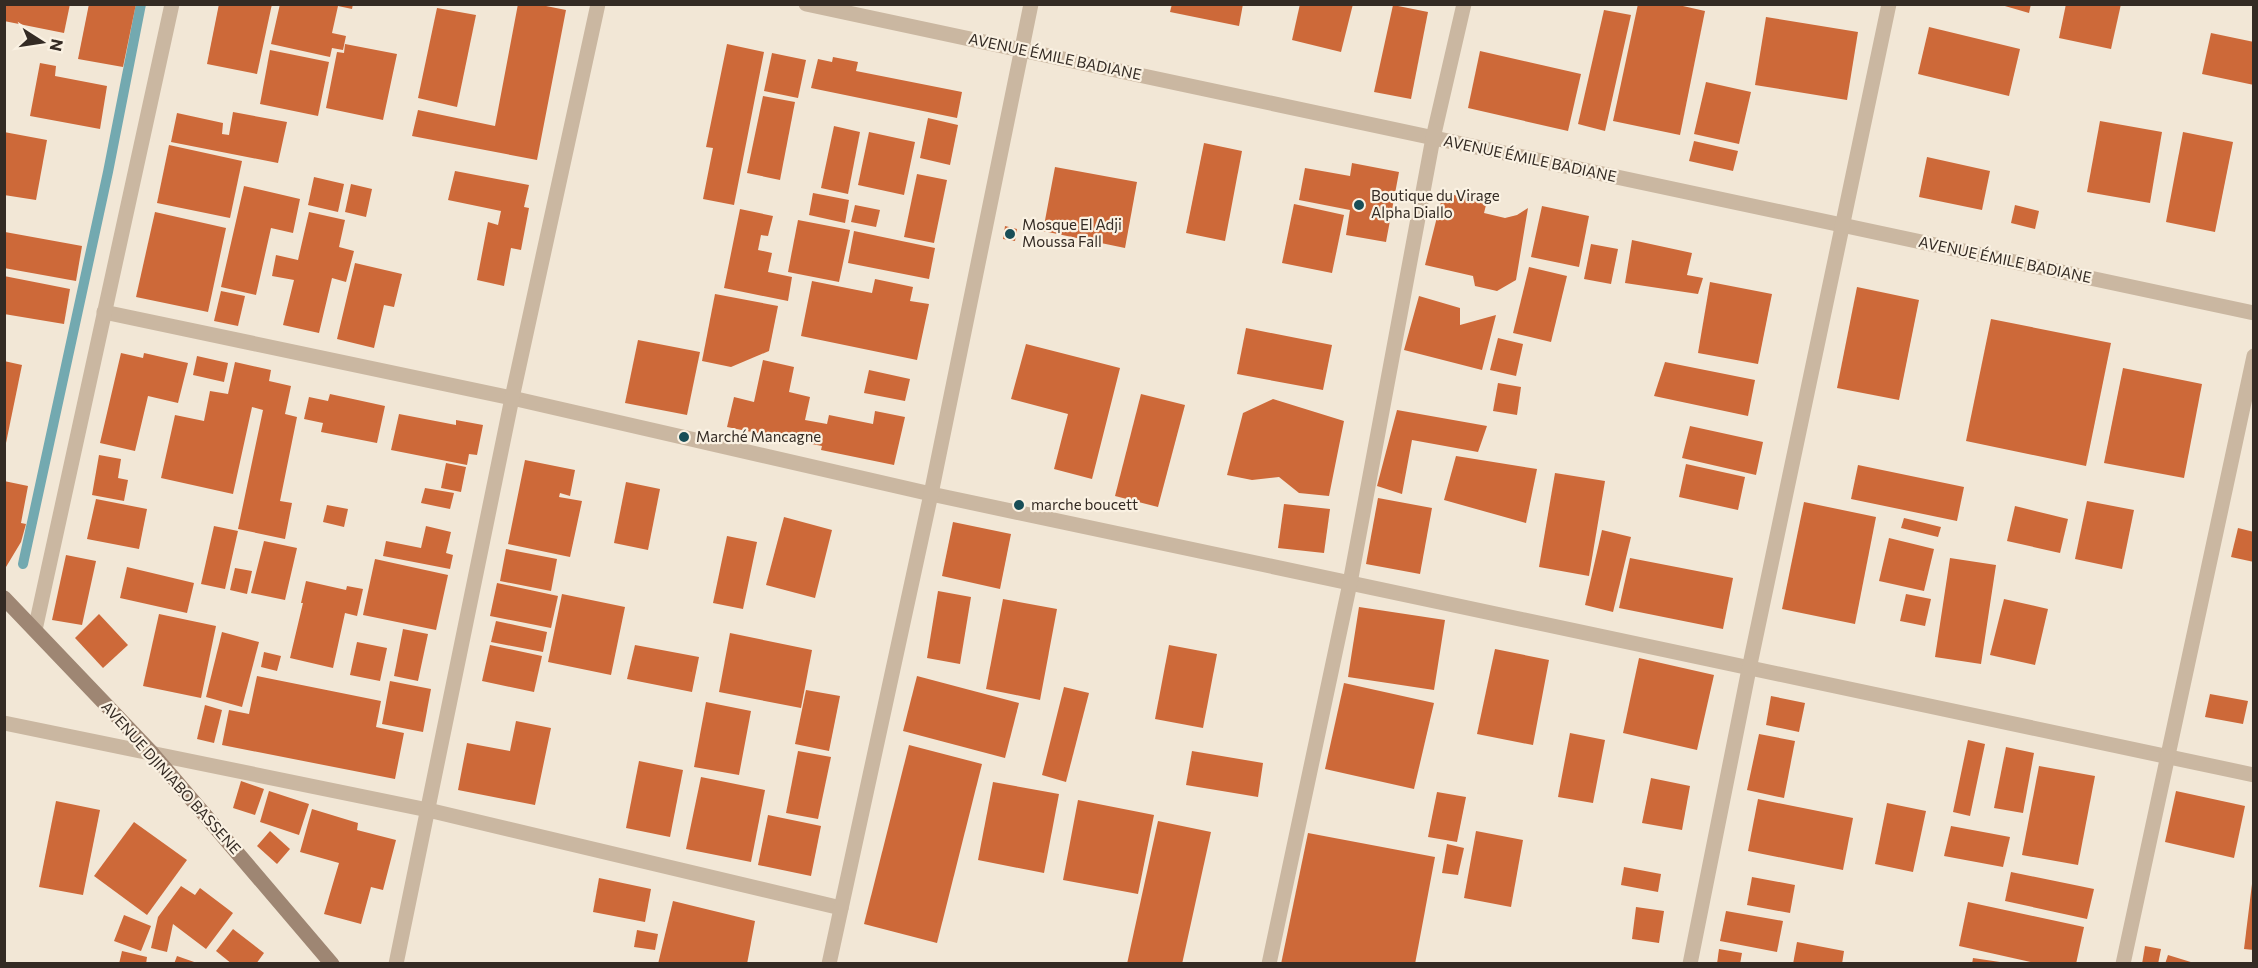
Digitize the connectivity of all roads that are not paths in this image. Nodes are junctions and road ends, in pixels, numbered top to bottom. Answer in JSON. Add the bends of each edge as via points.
{"nodes":[{"id":1,"x":172,"y":4,"type":"edge"},
{"id":2,"x":598,"y":4,"type":"edge"},
{"id":3,"x":806,"y":4,"type":"edge"},
{"id":4,"x":1031,"y":4,"type":"edge"},
{"id":5,"x":1464,"y":4,"type":"edge"},
{"id":6,"x":1889,"y":4,"type":"edge"},
{"id":7,"x":1022,"y":49,"type":"junction"},
{"id":8,"x":1433,"y":138,"type":"junction"},
{"id":9,"x":1841,"y":225,"type":"junction"},
{"id":10,"x":104,"y":312,"type":"junction"},
{"id":11,"x":2253,"y":313,"type":"edge"},
{"id":12,"x":2253,"y":356,"type":"edge"},
{"id":13,"x":512,"y":398,"type":"junction"},
{"id":14,"x":932,"y":494,"type":"junction"},
{"id":15,"x":1350,"y":584,"type":"junction"},
{"id":16,"x":4,"y":598,"type":"edge"},
{"id":17,"x":35,"y":630,"type":"junction"},
{"id":18,"x":1749,"y":669,"type":"junction"},
{"id":19,"x":4,"y":723,"type":"edge"},
{"id":20,"x":152,"y":753,"type":"junction"},
{"id":21,"x":2167,"y":757,"type":"junction"},
{"id":22,"x":2253,"y":775,"type":"edge"},
{"id":23,"x":428,"y":810,"type":"junction"},
{"id":24,"x":841,"y":908,"type":"junction"},
{"id":25,"x":332,"y":963,"type":"edge"},
{"id":26,"x":396,"y":963,"type":"edge"},
{"id":27,"x":829,"y":963,"type":"edge"},
{"id":28,"x":1269,"y":963,"type":"edge"},
{"id":29,"x":1690,"y":963,"type":"edge"},
{"id":30,"x":2122,"y":963,"type":"edge"}],
"edges":[{"from":1,"to":10,"type":"street"},
{"from":2,"to":13,"type":"street"},
{"from":3,"to":7,"type":"street","name":"AVENUE ÉMILE BADIANE"},
{"from":4,"to":7,"type":"street"},
{"from":5,"to":8,"type":"street"},
{"from":6,"to":9,"type":"street"},
{"from":7,"to":8,"type":"street","name":"AVENUE ÉMILE BADIANE"},
{"from":7,"to":14,"type":"street"},
{"from":8,"to":9,"type":"street","name":"AVENUE ÉMILE BADIANE"},
{"from":8,"to":15,"type":"street"},
{"from":9,"to":11,"type":"street","name":"AVENUE ÉMILE BADIANE"},
{"from":9,"to":18,"type":"street"},
{"from":10,"to":13,"type":"street"},
{"from":10,"to":17,"type":"street"},
{"from":12,"to":21,"type":"street"},
{"from":13,"to":14,"type":"street"},
{"from":13,"to":23,"type":"street"},
{"from":14,"to":15,"type":"street"},
{"from":14,"to":24,"type":"street"},
{"from":15,"to":18,"type":"street"},
{"from":15,"to":28,"type":"street"},
{"from":16,"to":17,"type":"main road","name":"AVENUE DJINIABO BASSENE"},
{"from":17,"to":20,"type":"main road","name":"AVENUE DJINIABO BASSENE"},
{"from":18,"to":21,"type":"street"},
{"from":18,"to":29,"type":"street"},
{"from":19,"to":20,"type":"street"},
{"from":20,"to":23,"type":"street"},
{"from":20,"to":25,"type":"main road","name":"AVENUE DJINIABO BASSENE"},
{"from":21,"to":22,"type":"street"},
{"from":21,"to":30,"type":"street"},
{"from":23,"to":24,"type":"street"},
{"from":23,"to":26,"type":"street"},
{"from":24,"to":27,"type":"street"}]}
